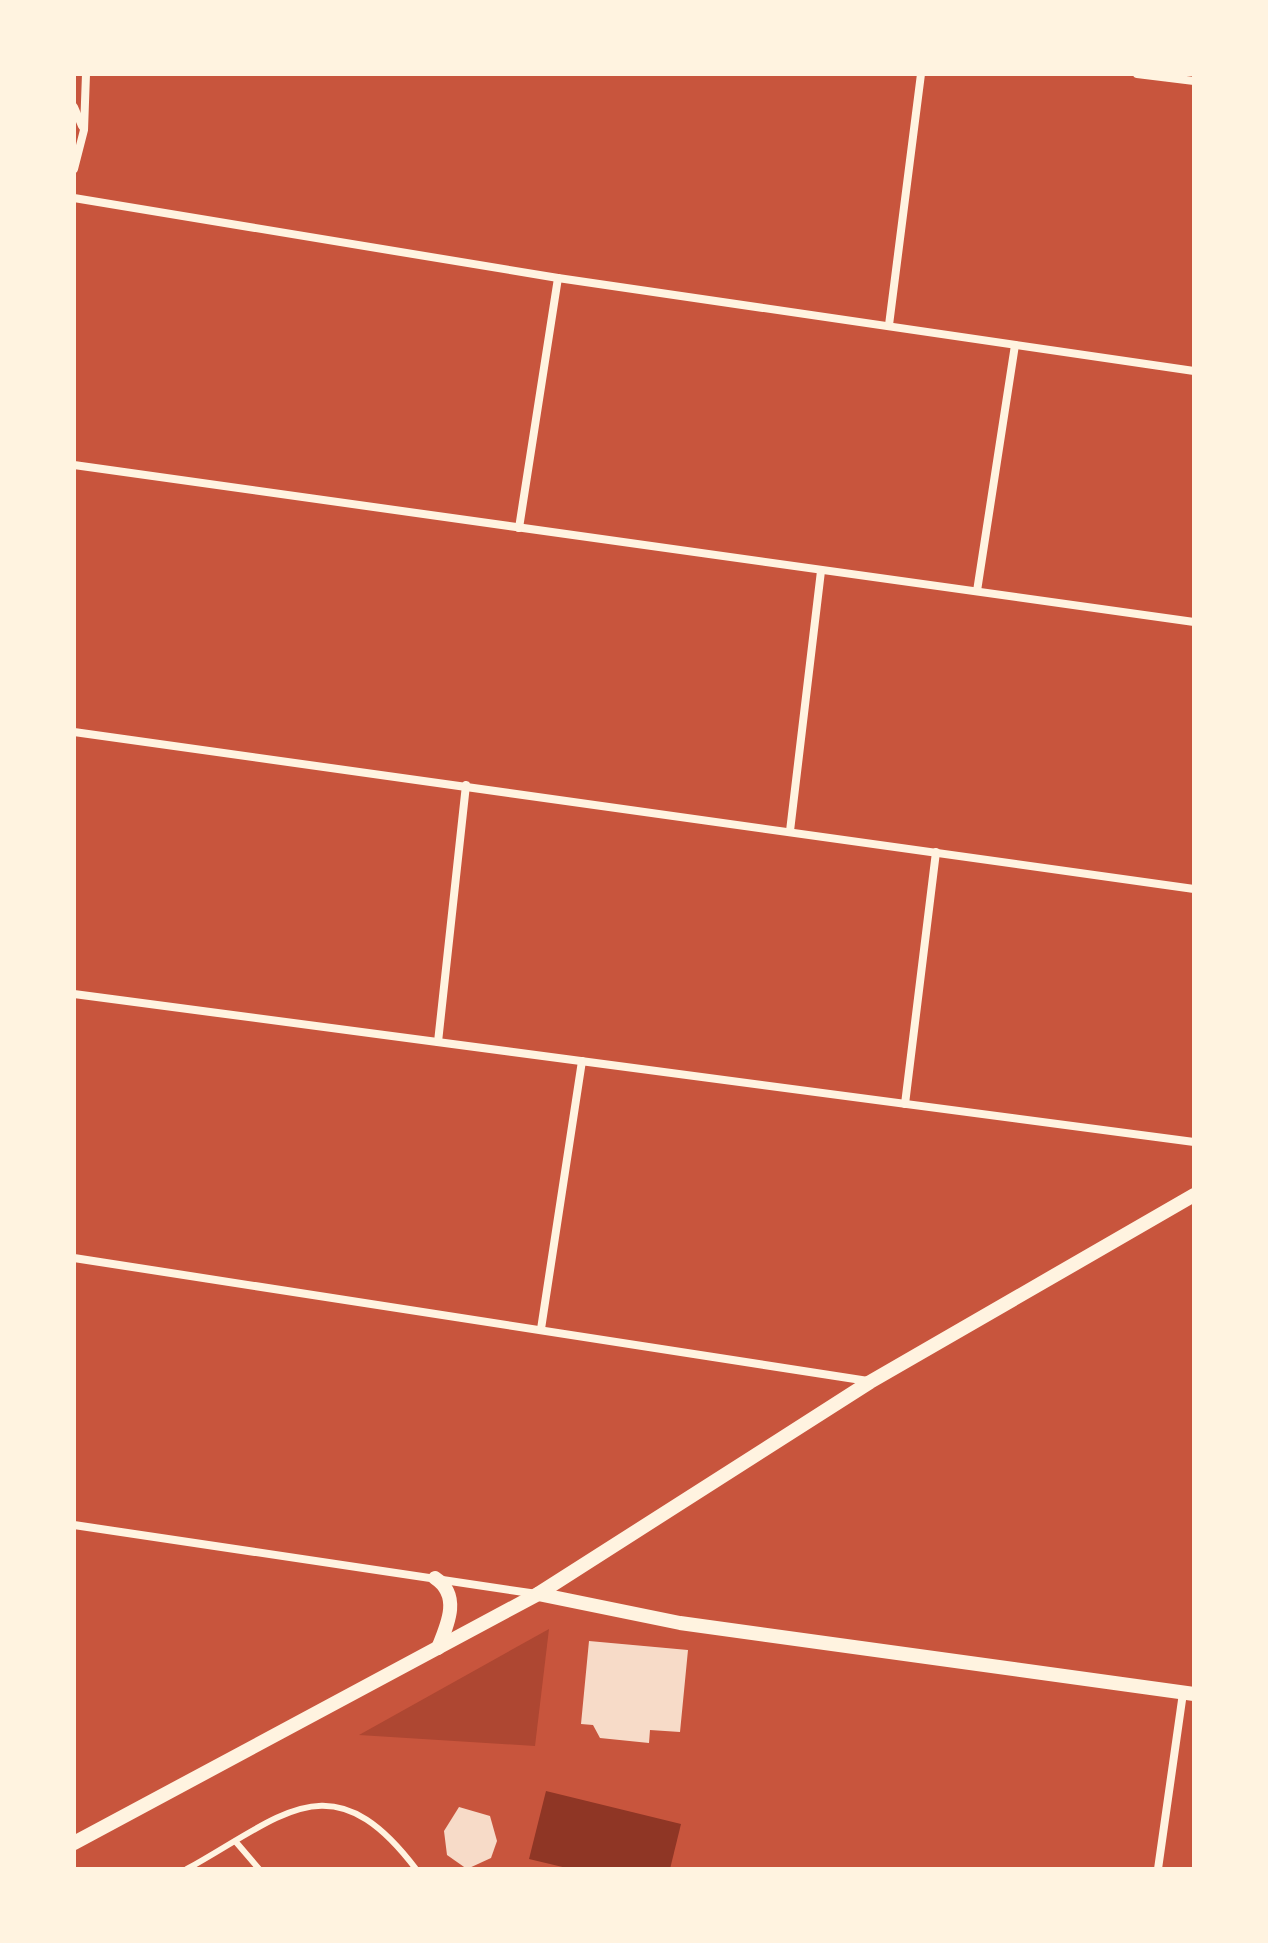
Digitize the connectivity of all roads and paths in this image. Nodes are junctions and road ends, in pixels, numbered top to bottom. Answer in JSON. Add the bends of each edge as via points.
{"nodes":[{"id":1,"x":86,"y":74,"type":"edge"},
{"id":2,"x":921,"y":74,"type":"edge"},
{"id":3,"x":1137,"y":74,"type":"edge"},
{"id":4,"x":1194,"y":81,"type":"edge"},
{"id":5,"x":74,"y":107,"type":"edge"},
{"id":6,"x":84,"y":130,"type":"junction"},
{"id":7,"x":74,"y":169,"type":"edge"},
{"id":8,"x":74,"y":198,"type":"edge"},
{"id":9,"x":558,"y":278,"type":"junction"},
{"id":10,"x":889,"y":325,"type":"junction"},
{"id":11,"x":1015,"y":345,"type":"junction"},
{"id":12,"x":1194,"y":371,"type":"edge"},
{"id":13,"x":74,"y":465,"type":"edge"},
{"id":14,"x":519,"y":528,"type":"junction"},
{"id":15,"x":821,"y":571,"type":"junction"},
{"id":16,"x":977,"y":591,"type":"junction"},
{"id":17,"x":1194,"y":622,"type":"edge"},
{"id":18,"x":74,"y":732,"type":"edge"},
{"id":19,"x":466,"y":785,"type":"junction"},
{"id":20,"x":790,"y":831,"type":"junction"},
{"id":21,"x":936,"y":852,"type":"junction"},
{"id":22,"x":1194,"y":889,"type":"edge"},
{"id":23,"x":74,"y":994,"type":"edge"},
{"id":24,"x":438,"y":1042,"type":"junction"},
{"id":25,"x":582,"y":1061,"type":"junction"},
{"id":26,"x":905,"y":1104,"type":"junction"},
{"id":27,"x":1194,"y":1142,"type":"edge"},
{"id":28,"x":1194,"y":1195,"type":"edge"},
{"id":29,"x":74,"y":1258,"type":"edge"},
{"id":30,"x":541,"y":1329,"type":"junction"},
{"id":31,"x":870,"y":1382,"type":"junction"},
{"id":32,"x":74,"y":1525,"type":"edge"},
{"id":33,"x":435,"y":1578,"type":"junction"},
{"id":34,"x":538,"y":1594,"type":"junction"},
{"id":35,"x":438,"y":1648,"type":"junction"},
{"id":36,"x":1189,"y":1693,"type":"edge"},
{"id":37,"x":236,"y":1842,"type":"junction"},
{"id":38,"x":74,"y":1843,"type":"edge"},
{"id":39,"x":187,"y":1869,"type":"edge"},
{"id":40,"x":259,"y":1869,"type":"edge"},
{"id":41,"x":416,"y":1869,"type":"edge"},
{"id":42,"x":1158,"y":1869,"type":"edge"}],
"edges":[{"from":1,"to":6,"type":"street"},
{"from":2,"to":10,"type":"street"},
{"from":3,"to":4,"type":"street"},
{"from":5,"to":6,"type":"street"},
{"from":6,"to":7,"type":"street"},
{"from":8,"to":9,"type":"street"},
{"from":9,"to":10,"type":"street"},
{"from":9,"to":14,"type":"street"},
{"from":10,"to":11,"type":"street"},
{"from":11,"to":12,"type":"street"},
{"from":11,"to":16,"type":"street"},
{"from":13,"to":14,"type":"street"},
{"from":14,"to":15,"type":"street"},
{"from":15,"to":16,"type":"street"},
{"from":15,"to":20,"type":"street"},
{"from":16,"to":17,"type":"street"},
{"from":18,"to":19,"type":"street"},
{"from":19,"to":20,"type":"street"},
{"from":19,"to":24,"type":"street"},
{"from":20,"to":21,"type":"street"},
{"from":21,"to":22,"type":"street"},
{"from":21,"to":26,"type":"street"},
{"from":23,"to":24,"type":"street"},
{"from":24,"to":25,"type":"street"},
{"from":25,"to":26,"type":"street"},
{"from":25,"to":30,"type":"street"},
{"from":26,"to":27,"type":"street"},
{"from":28,"to":31,"type":"street"},
{"from":29,"to":30,"type":"street"},
{"from":30,"to":31,"type":"street"},
{"from":31,"to":34,"type":"street"},
{"from":32,"to":33,"type":"street"},
{"from":33,"to":34,"type":"street"},
{"from":33,"to":35,"type":"street","via":[[448,1590],[450,1601]]},
{"from":34,"to":35,"type":"street"},
{"from":34,"to":36,"type":"street","via":[[680,1623]]},
{"from":35,"to":38,"type":"street"},
{"from":36,"to":42,"type":"street"},
{"from":37,"to":39,"type":"lane"},
{"from":37,"to":40,"type":"lane"},
{"from":37,"to":41,"type":"lane","via":[[285,1814],[331,1803],[353,1811],[397,1844]]}]}
